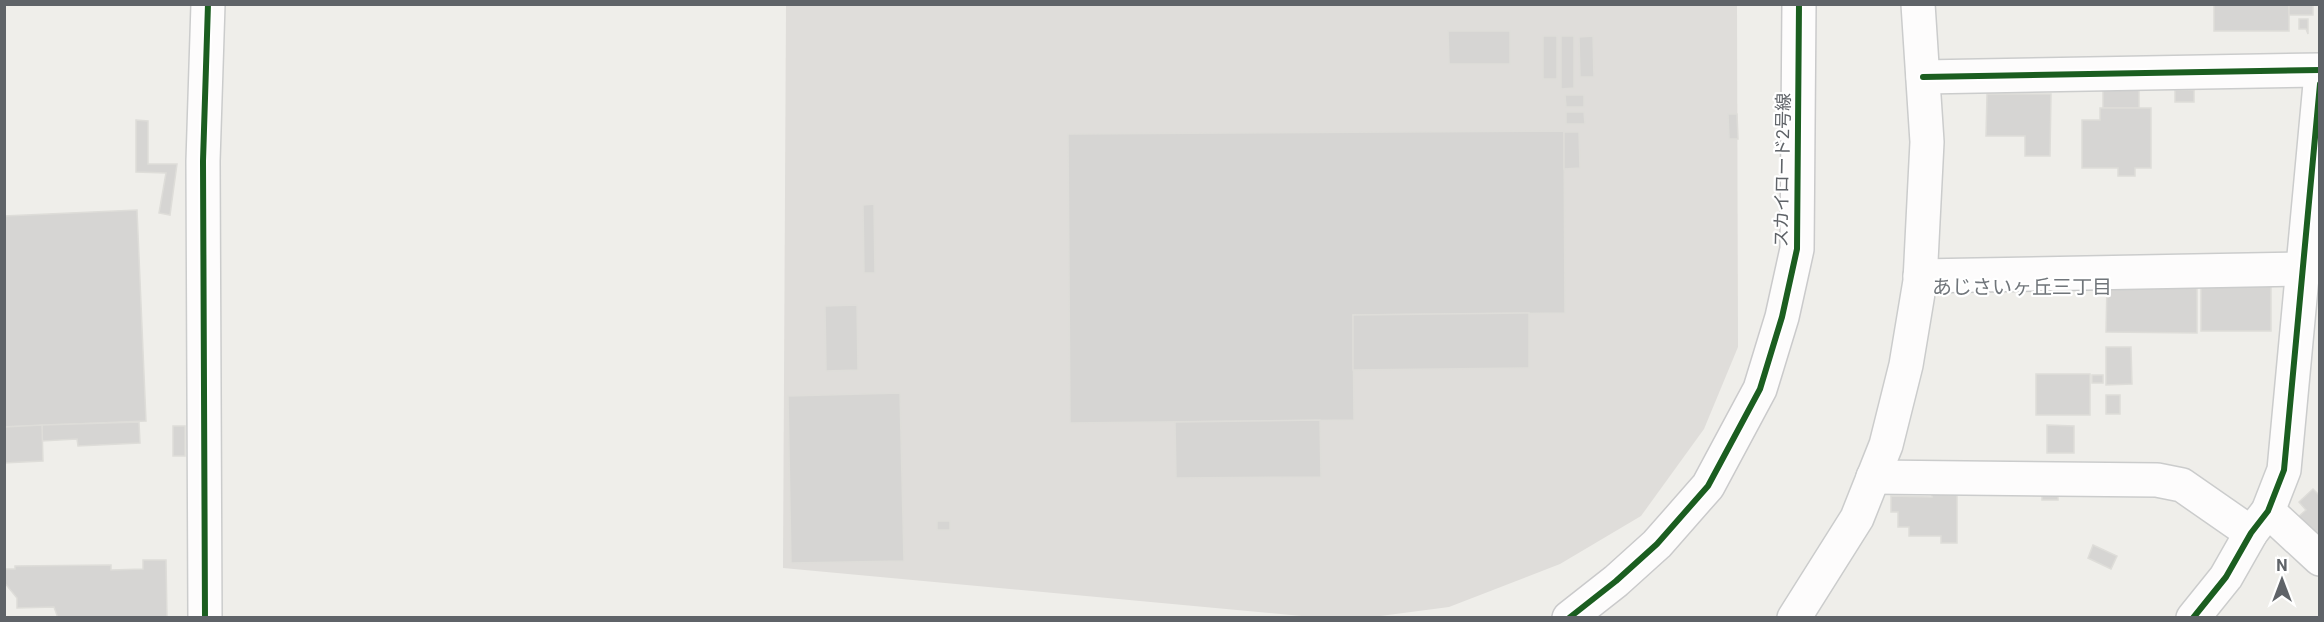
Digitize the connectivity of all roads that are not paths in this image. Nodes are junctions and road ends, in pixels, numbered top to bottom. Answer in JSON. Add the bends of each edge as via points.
{"nodes":[{"id":1,"x":208,"y":4,"type":"edge"},
{"id":2,"x":1799,"y":4,"type":"edge"},
{"id":3,"x":1918,"y":4,"type":"edge"},
{"id":4,"x":2319,"y":70,"type":"edge"},
{"id":5,"x":1923,"y":77,"type":"junction"},
{"id":6,"x":2319,"y":84,"type":"edge"},
{"id":7,"x":2302,"y":269,"type":"junction"},
{"id":8,"x":1920,"y":276,"type":"junction"},
{"id":9,"x":1873,"y":477,"type":"junction"},
{"id":10,"x":2259,"y":522,"type":"junction"},
{"id":11,"x":2319,"y":559,"type":"edge"},
{"id":12,"x":205,"y":618,"type":"edge"},
{"id":13,"x":1569,"y":618,"type":"edge"},
{"id":14,"x":1794,"y":618,"type":"edge"},
{"id":15,"x":2193,"y":618,"type":"edge"}],
"edges":[{"from":1,"to":12,"type":"street","via":[[203,161]]},
{"from":2,"to":13,"type":"street","name":"スカイロード2号線","via":[[1797,249],[1760,389],[1708,486],[1657,543]]},
{"from":3,"to":5,"type":"street"},
{"from":4,"to":5,"type":"street"},
{"from":5,"to":8,"type":"street","via":[[1927,142]]},
{"from":6,"to":7,"type":"street"},
{"from":7,"to":8,"type":"street"},
{"from":7,"to":10,"type":"street","via":[[2284,470]]},
{"from":8,"to":9,"type":"street","via":[[1906,365],[1886,446]]},
{"from":9,"to":10,"type":"street","via":[[2157,480],[2182,485]]},
{"from":9,"to":14,"type":"street","via":[[1857,518]]},
{"from":10,"to":11,"type":"street"},
{"from":10,"to":15,"type":"street","via":[[2226,577]]}]}
